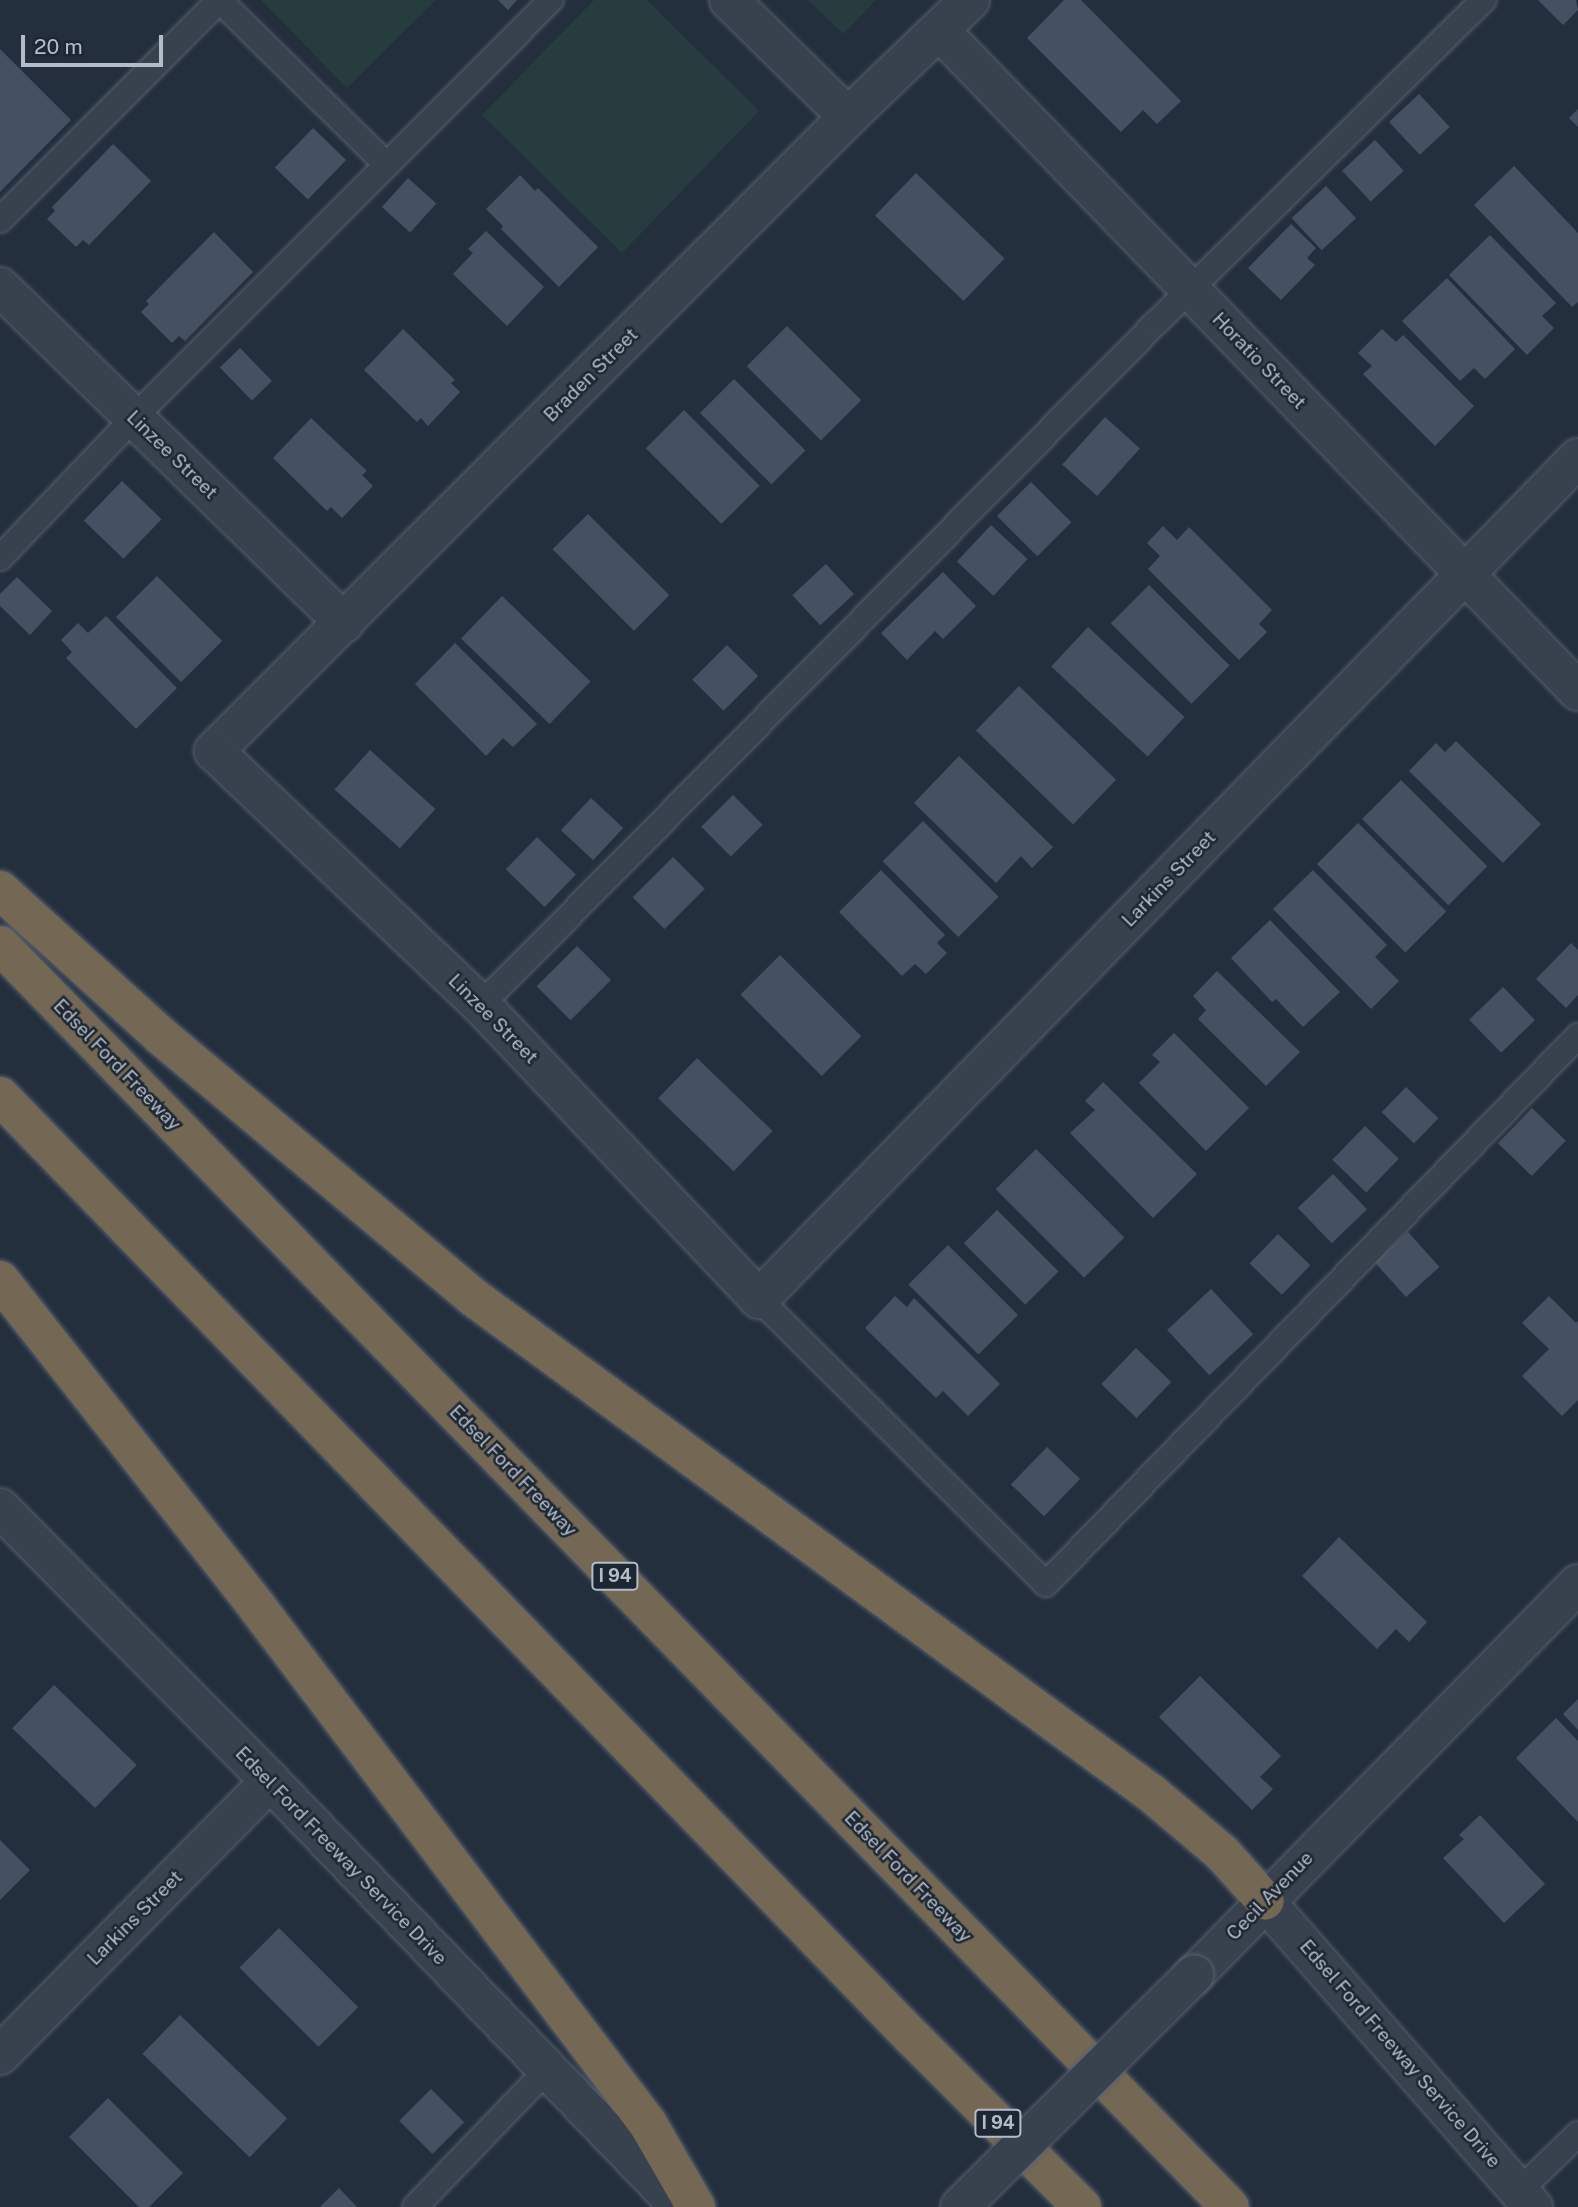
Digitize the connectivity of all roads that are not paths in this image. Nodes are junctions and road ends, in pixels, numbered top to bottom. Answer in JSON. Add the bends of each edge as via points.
{"nodes":[{"id":1,"x":220,"y":0,"type":"edge"},
{"id":2,"x":551,"y":0,"type":"edge"},
{"id":3,"x":729,"y":0,"type":"edge"},
{"id":4,"x":970,"y":0,"type":"edge"},
{"id":5,"x":1484,"y":0,"type":"edge"},
{"id":6,"x":940,"y":31,"type":"junction"},
{"id":7,"x":848,"y":117,"type":"junction"},
{"id":8,"x":387,"y":165,"type":"junction"},
{"id":9,"x":0,"y":220,"type":"edge"},
{"id":10,"x":0,"y":286,"type":"edge"},
{"id":11,"x":1190,"y":290,"type":"junction"},
{"id":12,"x":134,"y":418,"type":"junction"},
{"id":13,"x":1578,"y":458,"type":"edge"},
{"id":14,"x":0,"y":558,"type":"edge"},
{"id":15,"x":1464,"y":575,"type":"junction"},
{"id":16,"x":344,"y":623,"type":"junction"},
{"id":17,"x":1578,"y":691,"type":"edge"},
{"id":18,"x":214,"y":751,"type":"joint"},
{"id":19,"x":0,"y":890,"type":"edge"},
{"id":20,"x":0,"y":945,"type":"edge"},
{"id":21,"x":481,"y":1005,"type":"junction"},
{"id":22,"x":1578,"y":1037,"type":"edge"},
{"id":23,"x":0,"y":1096,"type":"edge"},
{"id":24,"x":0,"y":1280,"type":"edge"},
{"id":25,"x":759,"y":1300,"type":"junction"},
{"id":26,"x":0,"y":1508,"type":"edge"},
{"id":27,"x":1578,"y":1584,"type":"edge"},
{"id":28,"x":270,"y":1781,"type":"junction"},
{"id":29,"x":1265,"y":1901,"type":"junction"},
{"id":30,"x":0,"y":2055,"type":"edge"},
{"id":31,"x":547,"y":2070,"type":"junction"},
{"id":32,"x":1578,"y":2134,"type":"edge"},
{"id":33,"x":1526,"y":2199,"type":"edge"},
{"id":34,"x":415,"y":2207,"type":"edge"},
{"id":35,"x":680,"y":2207,"type":"edge"},
{"id":36,"x":696,"y":2207,"type":"edge"},
{"id":37,"x":960,"y":2207,"type":"edge"},
{"id":38,"x":1082,"y":2207,"type":"edge"},
{"id":39,"x":1230,"y":2207,"type":"edge"}],
"edges":[{"from":1,"to":8,"type":"lane"},
{"from":1,"to":9,"type":"lane"},
{"from":2,"to":8,"type":"lane"},
{"from":3,"to":7,"type":"street"},
{"from":4,"to":6,"type":"street","name":"Braden Street"},
{"from":5,"to":11,"type":"lane"},
{"from":6,"to":7,"type":"street","name":"Braden Street"},
{"from":6,"to":11,"type":"street","name":"Horatio Street"},
{"from":7,"to":16,"type":"street","name":"Braden Street"},
{"from":8,"to":12,"type":"lane"},
{"from":10,"to":12,"type":"street","name":"Linzee Street"},
{"from":11,"to":15,"type":"street","name":"Horatio Street"},
{"from":11,"to":21,"type":"lane"},
{"from":12,"to":14,"type":"lane"},
{"from":12,"to":16,"type":"street","name":"Linzee Street"},
{"from":13,"to":15,"type":"street","name":"Larkins Street"},
{"from":15,"to":17,"type":"street","name":"Horatio Street"},
{"from":15,"to":25,"type":"street","name":"Larkins Street"},
{"from":16,"to":18,"type":"street","name":"Braden Street"},
{"from":18,"to":21,"type":"street","name":"Linzee Street"},
{"from":19,"to":29,"type":"highway","via":[[161,1036],[473,1297],[1151,1793],[1222,1853]]},
{"from":20,"to":39,"type":"highway","name":"Edsel Ford Freeway","number":"I 94"},
{"from":21,"to":25,"type":"street","name":"Linzee Street"},
{"from":22,"to":25,"type":"lane","via":[[1046,1584]]},
{"from":23,"to":38,"type":"highway","number":"I 94"},
{"from":24,"to":36,"type":"highway","via":[[257,1607],[639,2113]]},
{"from":26,"to":28,"type":"street","name":"Edsel Ford Freeway Service Drive"},
{"from":27,"to":29,"type":"street","name":"Cecil Avenue"},
{"from":28,"to":30,"type":"street","name":"Larkins Street"},
{"from":28,"to":31,"type":"street","name":"Edsel Ford Freeway Service Drive"},
{"from":29,"to":33,"type":"street","name":"Edsel Ford Freeway Service Drive"},
{"from":29,"to":37,"type":"street","name":"Cecil Avenue","bridge":true},
{"from":31,"to":34,"type":"lane"},
{"from":31,"to":35,"type":"street","name":"Edsel Ford Freeway Service Drive"},
{"from":32,"to":33,"type":"lane"}]}
